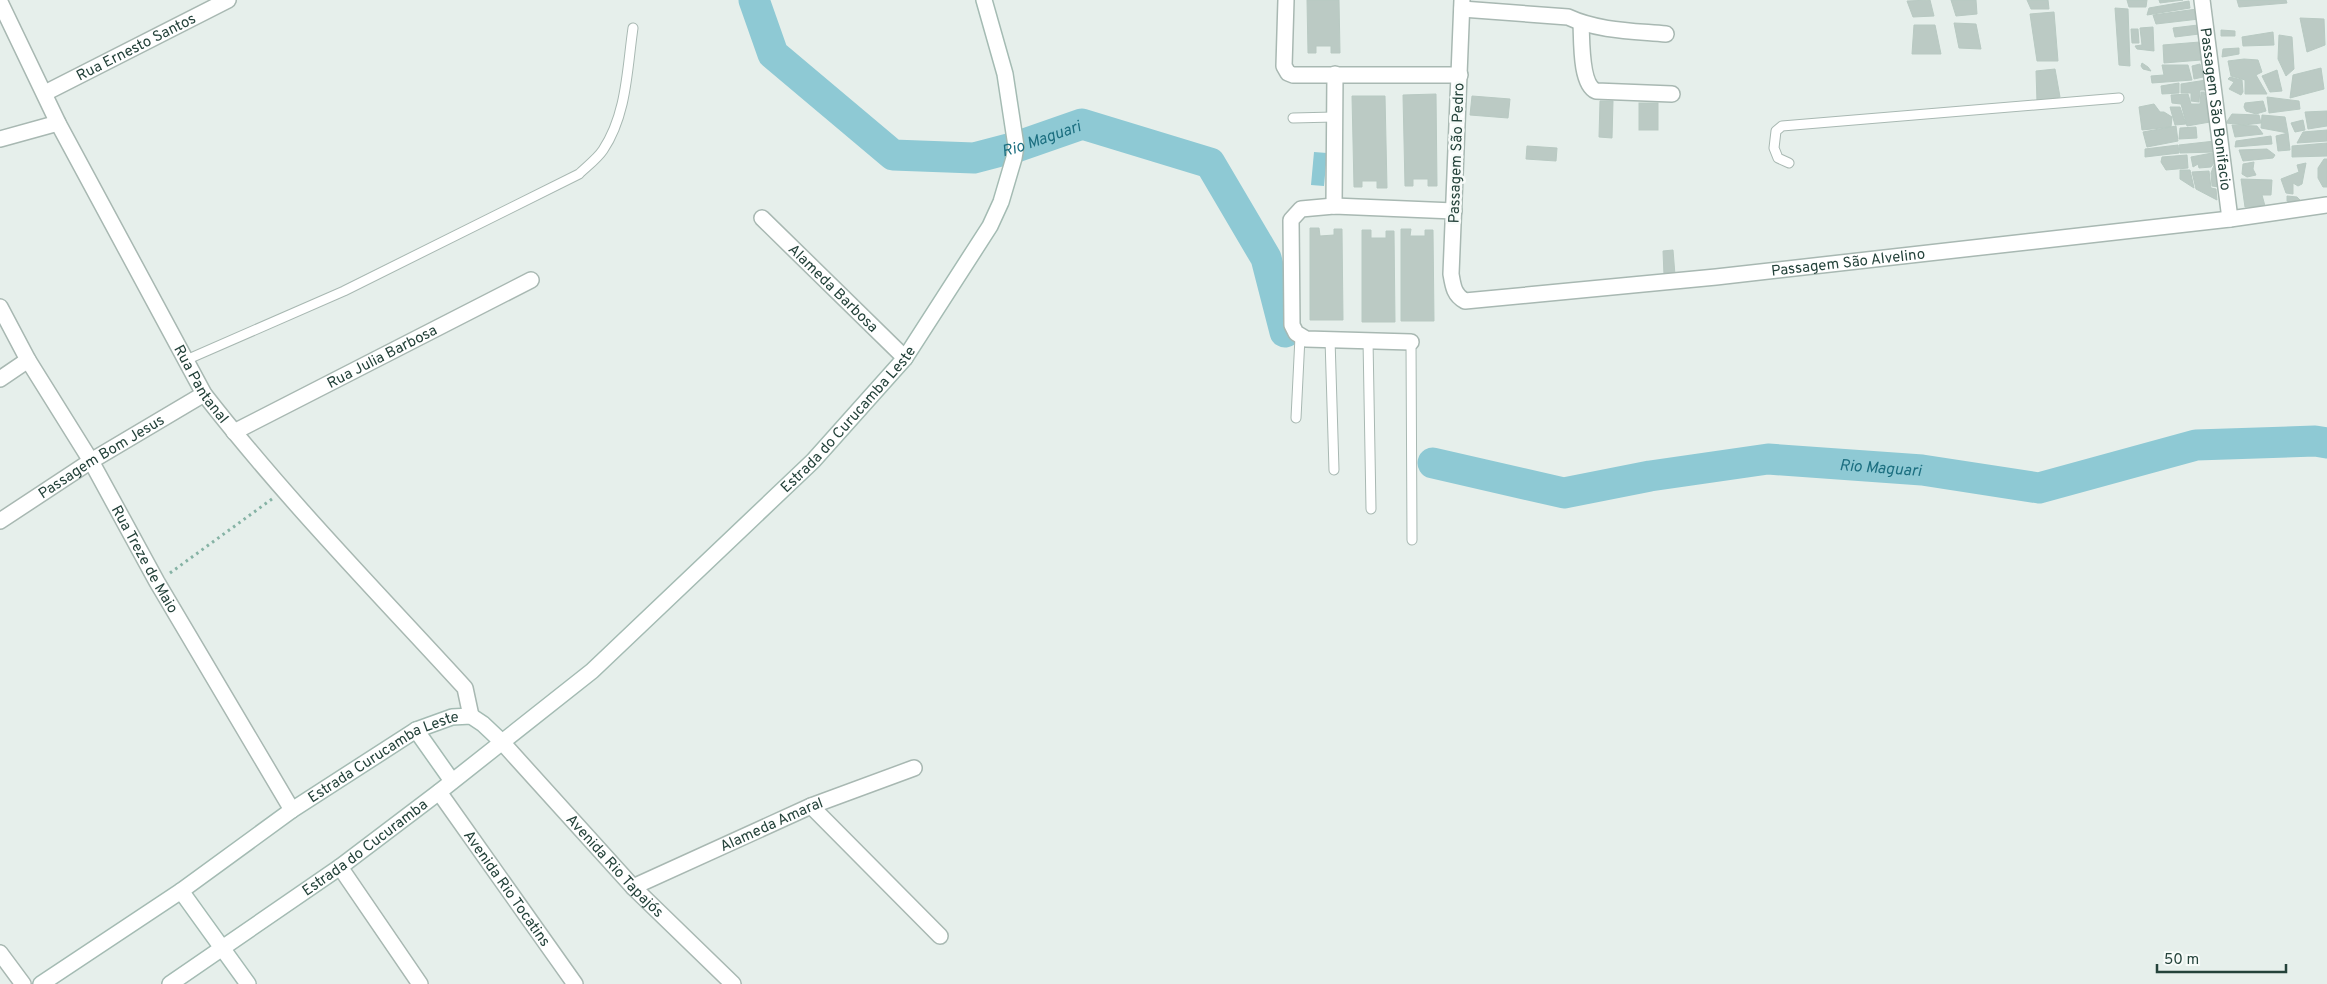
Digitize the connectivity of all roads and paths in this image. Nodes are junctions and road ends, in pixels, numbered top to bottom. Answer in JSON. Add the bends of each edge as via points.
{"nodes":[{"id":1,"x":228,"y":0,"type":"edge"},
{"id":2,"x":984,"y":0,"type":"edge"},
{"id":3,"x":1286,"y":0,"type":"edge"},
{"id":4,"x":2202,"y":0,"type":"edge"},
{"id":5,"x":0,"y":2,"type":"edge"},
{"id":6,"x":1462,"y":5,"type":"edge"},
{"id":7,"x":1581,"y":23,"type":"junction"},
{"id":8,"x":633,"y":28,"type":"dead end"},
{"id":9,"x":1666,"y":34,"type":"dead end"},
{"id":10,"x":1335,"y":74,"type":"junction"},
{"id":11,"x":1460,"y":75,"type":"junction"},
{"id":12,"x":45,"y":94,"type":"junction"},
{"id":13,"x":1672,"y":94,"type":"dead end"},
{"id":14,"x":2119,"y":98,"type":"dead end"},
{"id":15,"x":1334,"y":117,"type":"junction"},
{"id":16,"x":1293,"y":118,"type":"dead end"},
{"id":17,"x":58,"y":123,"type":"junction"},
{"id":18,"x":0,"y":139,"type":"edge"},
{"id":19,"x":1789,"y":163,"type":"dead end"},
{"id":20,"x":2327,"y":205,"type":"edge"},
{"id":21,"x":1334,"y":206,"type":"junction"},
{"id":22,"x":1454,"y":211,"type":"junction"},
{"id":23,"x":762,"y":218,"type":"dead end"},
{"id":24,"x":2230,"y":219,"type":"junction"},
{"id":25,"x":531,"y":280,"type":"dead end"},
{"id":26,"x":1465,"y":301,"type":"joint"},
{"id":27,"x":0,"y":307,"type":"edge"},
{"id":28,"x":1300,"y":337,"type":"junction"},
{"id":29,"x":1330,"y":339,"type":"junction"},
{"id":30,"x":1368,"y":340,"type":"junction"},
{"id":31,"x":1411,"y":342,"type":"joint"},
{"id":32,"x":905,"y":358,"type":"junction"},
{"id":33,"x":28,"y":360,"type":"junction"},
{"id":34,"x":186,"y":360,"type":"junction"},
{"id":35,"x":0,"y":379,"type":"edge"},
{"id":36,"x":204,"y":394,"type":"junction"},
{"id":37,"x":1296,"y":418,"type":"dead end"},
{"id":38,"x":234,"y":432,"type":"junction"},
{"id":39,"x":91,"y":461,"type":"junction"},
{"id":40,"x":1334,"y":470,"type":"dead end"},
{"id":41,"x":285,"y":490,"type":"junction"},
{"id":42,"x":1371,"y":509,"type":"dead end"},
{"id":43,"x":0,"y":521,"type":"edge"},
{"id":44,"x":1412,"y":540,"type":"dead end"},
{"id":45,"x":157,"y":582,"type":"junction"},
{"id":46,"x":471,"y":716,"type":"junction"},
{"id":47,"x":416,"y":730,"type":"junction"},
{"id":48,"x":502,"y":741,"type":"junction"},
{"id":49,"x":914,"y":768,"type":"dead end"},
{"id":50,"x":452,"y":781,"type":"junction"},
{"id":51,"x":439,"y":792,"type":"junction"},
{"id":52,"x":811,"y":806,"type":"junction"},
{"id":53,"x":292,"y":810,"type":"junction"},
{"id":54,"x":340,"y":867,"type":"junction"},
{"id":55,"x":633,"y":887,"type":"junction"},
{"id":56,"x":181,"y":891,"type":"junction"},
{"id":57,"x":940,"y":936,"type":"dead end"},
{"id":58,"x":221,"y":946,"type":"junction"},
{"id":59,"x":0,"y":953,"type":"edge"},
{"id":60,"x":23,"y":984,"type":"edge"},
{"id":61,"x":41,"y":984,"type":"edge"},
{"id":62,"x":170,"y":984,"type":"edge"},
{"id":63,"x":248,"y":984,"type":"edge"},
{"id":64,"x":420,"y":984,"type":"edge"},
{"id":65,"x":575,"y":984,"type":"edge"},
{"id":66,"x":733,"y":984,"type":"edge"}],
"edges":[{"from":1,"to":12,"type":"street","name":"Rua Ernesto Santos"},
{"from":2,"to":32,"type":"street","name":"Estrada do Curucamba Leste","via":[[1005,74],[1015,152],[1001,202],[990,226]]},
{"from":3,"to":10,"type":"street","via":[[1286,70],[1293,75]]},
{"from":4,"to":24,"type":"street","name":"Passagem São Bonifacio"},
{"from":5,"to":12,"type":"street","name":"Rua Pantanal"},
{"from":6,"to":7,"type":"street","via":[[1568,17]]},
{"from":6,"to":11,"type":"street","name":"Passagem São Pedro"},
{"from":7,"to":9,"type":"street"},
{"from":7,"to":13,"type":"street","via":[[1585,79],[1592,89]]},
{"from":8,"to":34,"type":"lane","via":[[617,124],[602,152],[579,174],[344,291]]},
{"from":10,"to":11,"type":"street"},
{"from":10,"to":15,"type":"street"},
{"from":11,"to":22,"type":"street","name":"Passagem São Pedro"},
{"from":12,"to":17,"type":"street","name":"Rua Pantanal"},
{"from":14,"to":19,"type":"lane","via":[[1782,126],[1776,131],[1774,148],[1778,158]]},
{"from":15,"to":16,"type":"lane"},
{"from":15,"to":21,"type":"street"},
{"from":17,"to":18,"type":"street"},
{"from":17,"to":34,"type":"street","name":"Rua Pantanal"},
{"from":20,"to":24,"type":"street","name":"Passagem São Alvelino"},
{"from":21,"to":22,"type":"street"},
{"from":21,"to":28,"type":"street","via":[[1301,209],[1291,220],[1292,325]]},
{"from":22,"to":26,"type":"street","name":"Passagem São Pedro","via":[[1451,274],[1453,288]]},
{"from":23,"to":32,"type":"street","name":"Alameda Barbosa"},
{"from":24,"to":26,"type":"street","name":"Passagem São Alvelino","via":[[1716,277]]},
{"from":25,"to":38,"type":"street","name":"Rua Julia Barbosa"},
{"from":27,"to":33,"type":"street","name":"Rua Treze de Maio"},
{"from":28,"to":29,"type":"street"},
{"from":28,"to":37,"type":"lane"},
{"from":29,"to":30,"type":"street"},
{"from":29,"to":40,"type":"lane"},
{"from":30,"to":31,"type":"street"},
{"from":30,"to":42,"type":"lane"},
{"from":31,"to":44,"type":"lane"},
{"from":32,"to":48,"type":"street","name":"Estrada do Curucamba Leste","via":[[813,461],[621,644],[592,671]]},
{"from":33,"to":35,"type":"street"},
{"from":33,"to":39,"type":"street","name":"Rua Treze de Maio"},
{"from":34,"to":36,"type":"street","name":"Rua Pantanal"},
{"from":36,"to":38,"type":"street","name":"Rua Pantanal"},
{"from":36,"to":39,"type":"street","name":"Passagem Bom Jesus"},
{"from":38,"to":41,"type":"street","name":"Rua Pantanal"},
{"from":39,"to":43,"type":"street","name":"Passagem Bom Jesus"},
{"from":39,"to":45,"type":"street","name":"Rua Treze de Maio"},
{"from":41,"to":45,"type":"path"},
{"from":41,"to":46,"type":"street","name":"Rua Pantanal","via":[[465,688]]},
{"from":45,"to":53,"type":"street","name":"Rua Treze de Maio"},
{"from":46,"to":47,"type":"street","name":"Estrada Curucamba Leste","via":[[452,717]]},
{"from":46,"to":48,"type":"street","name":"Estrada Curucamba Leste"},
{"from":47,"to":50,"type":"street"},
{"from":47,"to":53,"type":"street","name":"Estrada Curucamba Leste"},
{"from":48,"to":50,"type":"street","name":"Estrada do Cucuramba"},
{"from":48,"to":55,"type":"street","name":"Avenida Rio Tapajós"},
{"from":49,"to":52,"type":"street","name":"Alameda Amaral"},
{"from":50,"to":51,"type":"street","name":"Estrada do Cucuramba"},
{"from":51,"to":54,"type":"street","name":"Estrada do Cucuramba"},
{"from":51,"to":65,"type":"street","name":"Avenida Rio Tocatins"},
{"from":52,"to":55,"type":"street","name":"Alameda Amaral"},
{"from":52,"to":57,"type":"street"},
{"from":53,"to":56,"type":"street"},
{"from":54,"to":58,"type":"street","name":"Estrada do Cucuramba"},
{"from":54,"to":64,"type":"street"},
{"from":55,"to":66,"type":"street","name":"Avenida Rio Tapajós"},
{"from":56,"to":58,"type":"street"},
{"from":56,"to":61,"type":"street"},
{"from":58,"to":62,"type":"street"},
{"from":58,"to":63,"type":"street"},
{"from":59,"to":60,"type":"street"}]}
